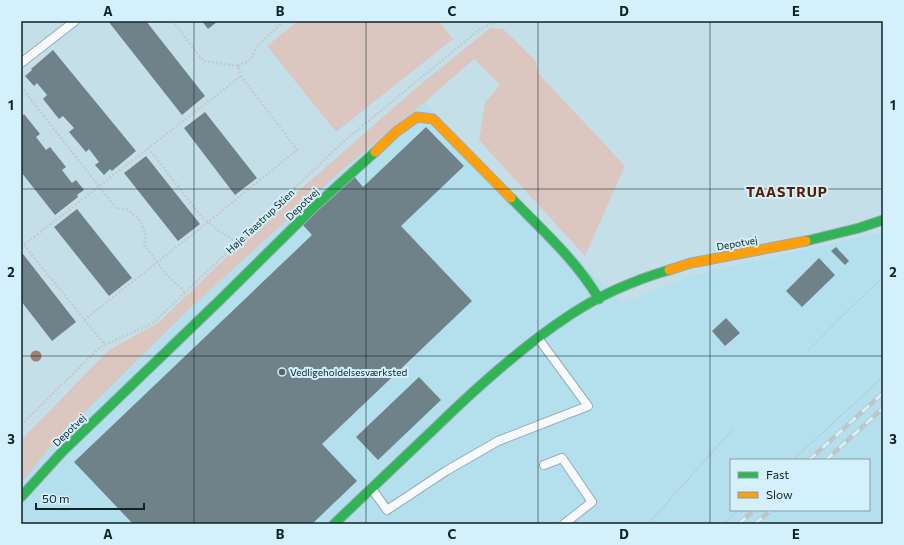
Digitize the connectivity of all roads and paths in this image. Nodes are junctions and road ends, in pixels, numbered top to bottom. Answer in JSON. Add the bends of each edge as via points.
{"nodes":[{"id":1,"x":75,"y":21,"type":"edge"},
{"id":2,"x":173,"y":21,"type":"edge"},
{"id":3,"x":284,"y":21,"type":"edge"},
{"id":4,"x":503,"y":21,"type":"edge"},
{"id":5,"x":21,"y":63,"type":"edge"},
{"id":6,"x":238,"y":66,"type":"junction"},
{"id":7,"x":241,"y":76,"type":"junction"},
{"id":8,"x":21,"y":87,"type":"edge"},
{"id":9,"x":148,"y":148,"type":"junction"},
{"id":10,"x":99,"y":186,"type":"junction"},
{"id":11,"x":883,"y":220,"type":"edge"},
{"id":12,"x":208,"y":222,"type":"junction"},
{"id":13,"x":237,"y":242,"type":"junction"},
{"id":14,"x":22,"y":246,"type":"edge"},
{"id":15,"x":157,"y":262,"type":"junction"},
{"id":16,"x":184,"y":292,"type":"junction"},
{"id":17,"x":599,"y":299,"type":"junction"},
{"id":18,"x":84,"y":320,"type":"junction"},
{"id":19,"x":538,"y":337,"type":"junction"},
{"id":20,"x":105,"y":345,"type":"junction"},
{"id":21,"x":21,"y":425,"type":"edge"},
{"id":22,"x":544,"y":465,"type":"dead end"},
{"id":23,"x":372,"y":489,"type":"junction"},
{"id":24,"x":21,"y":497,"type":"edge"},
{"id":25,"x":334,"y":524,"type":"edge"},
{"id":26,"x":564,"y":524,"type":"edge"}],
"edges":[{"from":1,"to":5,"type":"lane"},
{"from":2,"to":6,"type":"path","via":[[203,61]]},
{"from":3,"to":6,"type":"path","via":[[257,46],[251,60]]},
{"from":4,"to":13,"type":"path","name":"Høje Taastrup Stien","via":[[480,29],[343,142]]},
{"from":6,"to":7,"type":"path"},
{"from":7,"to":9,"type":"path"},
{"from":7,"to":12,"type":"path","via":[[297,150]]},
{"from":8,"to":10,"type":"path"},
{"from":9,"to":10,"type":"path"},
{"from":9,"to":12,"type":"path"},
{"from":10,"to":14,"type":"path"},
{"from":10,"to":15,"type":"path","via":[[116,208],[126,209],[138,218],[146,233],[144,244]]},
{"from":11,"to":17,"type":"street","name":"Depotvej","via":[[796,244],[691,262],[643,278]]},
{"from":12,"to":13,"type":"path"},
{"from":12,"to":15,"type":"path"},
{"from":13,"to":16,"type":"path","name":"Høje Taastrup Stien"},
{"from":14,"to":18,"type":"path"},
{"from":15,"to":16,"type":"path"},
{"from":15,"to":18,"type":"path"},
{"from":16,"to":20,"type":"path","name":"Høje Taastrup Stien","via":[[153,323]]},
{"from":17,"to":19,"type":"street","name":"Depotvej","via":[[571,314]]},
{"from":17,"to":24,"type":"street","name":"Depotvej","via":[[587,279],[566,254],[433,119],[417,117],[396,132],[312,209],[62,452]]},
{"from":18,"to":20,"type":"path"},
{"from":19,"to":23,"type":"street","name":"Depotvej","via":[[480,386]]},
{"from":19,"to":23,"type":"lane","via":[[588,406],[498,442],[446,471],[387,510]]},
{"from":20,"to":21,"type":"path","name":"Høje Taastrup Stien"},
{"from":22,"to":26,"type":"lane","via":[[562,458],[592,502]]},
{"from":23,"to":25,"type":"street","name":"Depotvej"}]}
